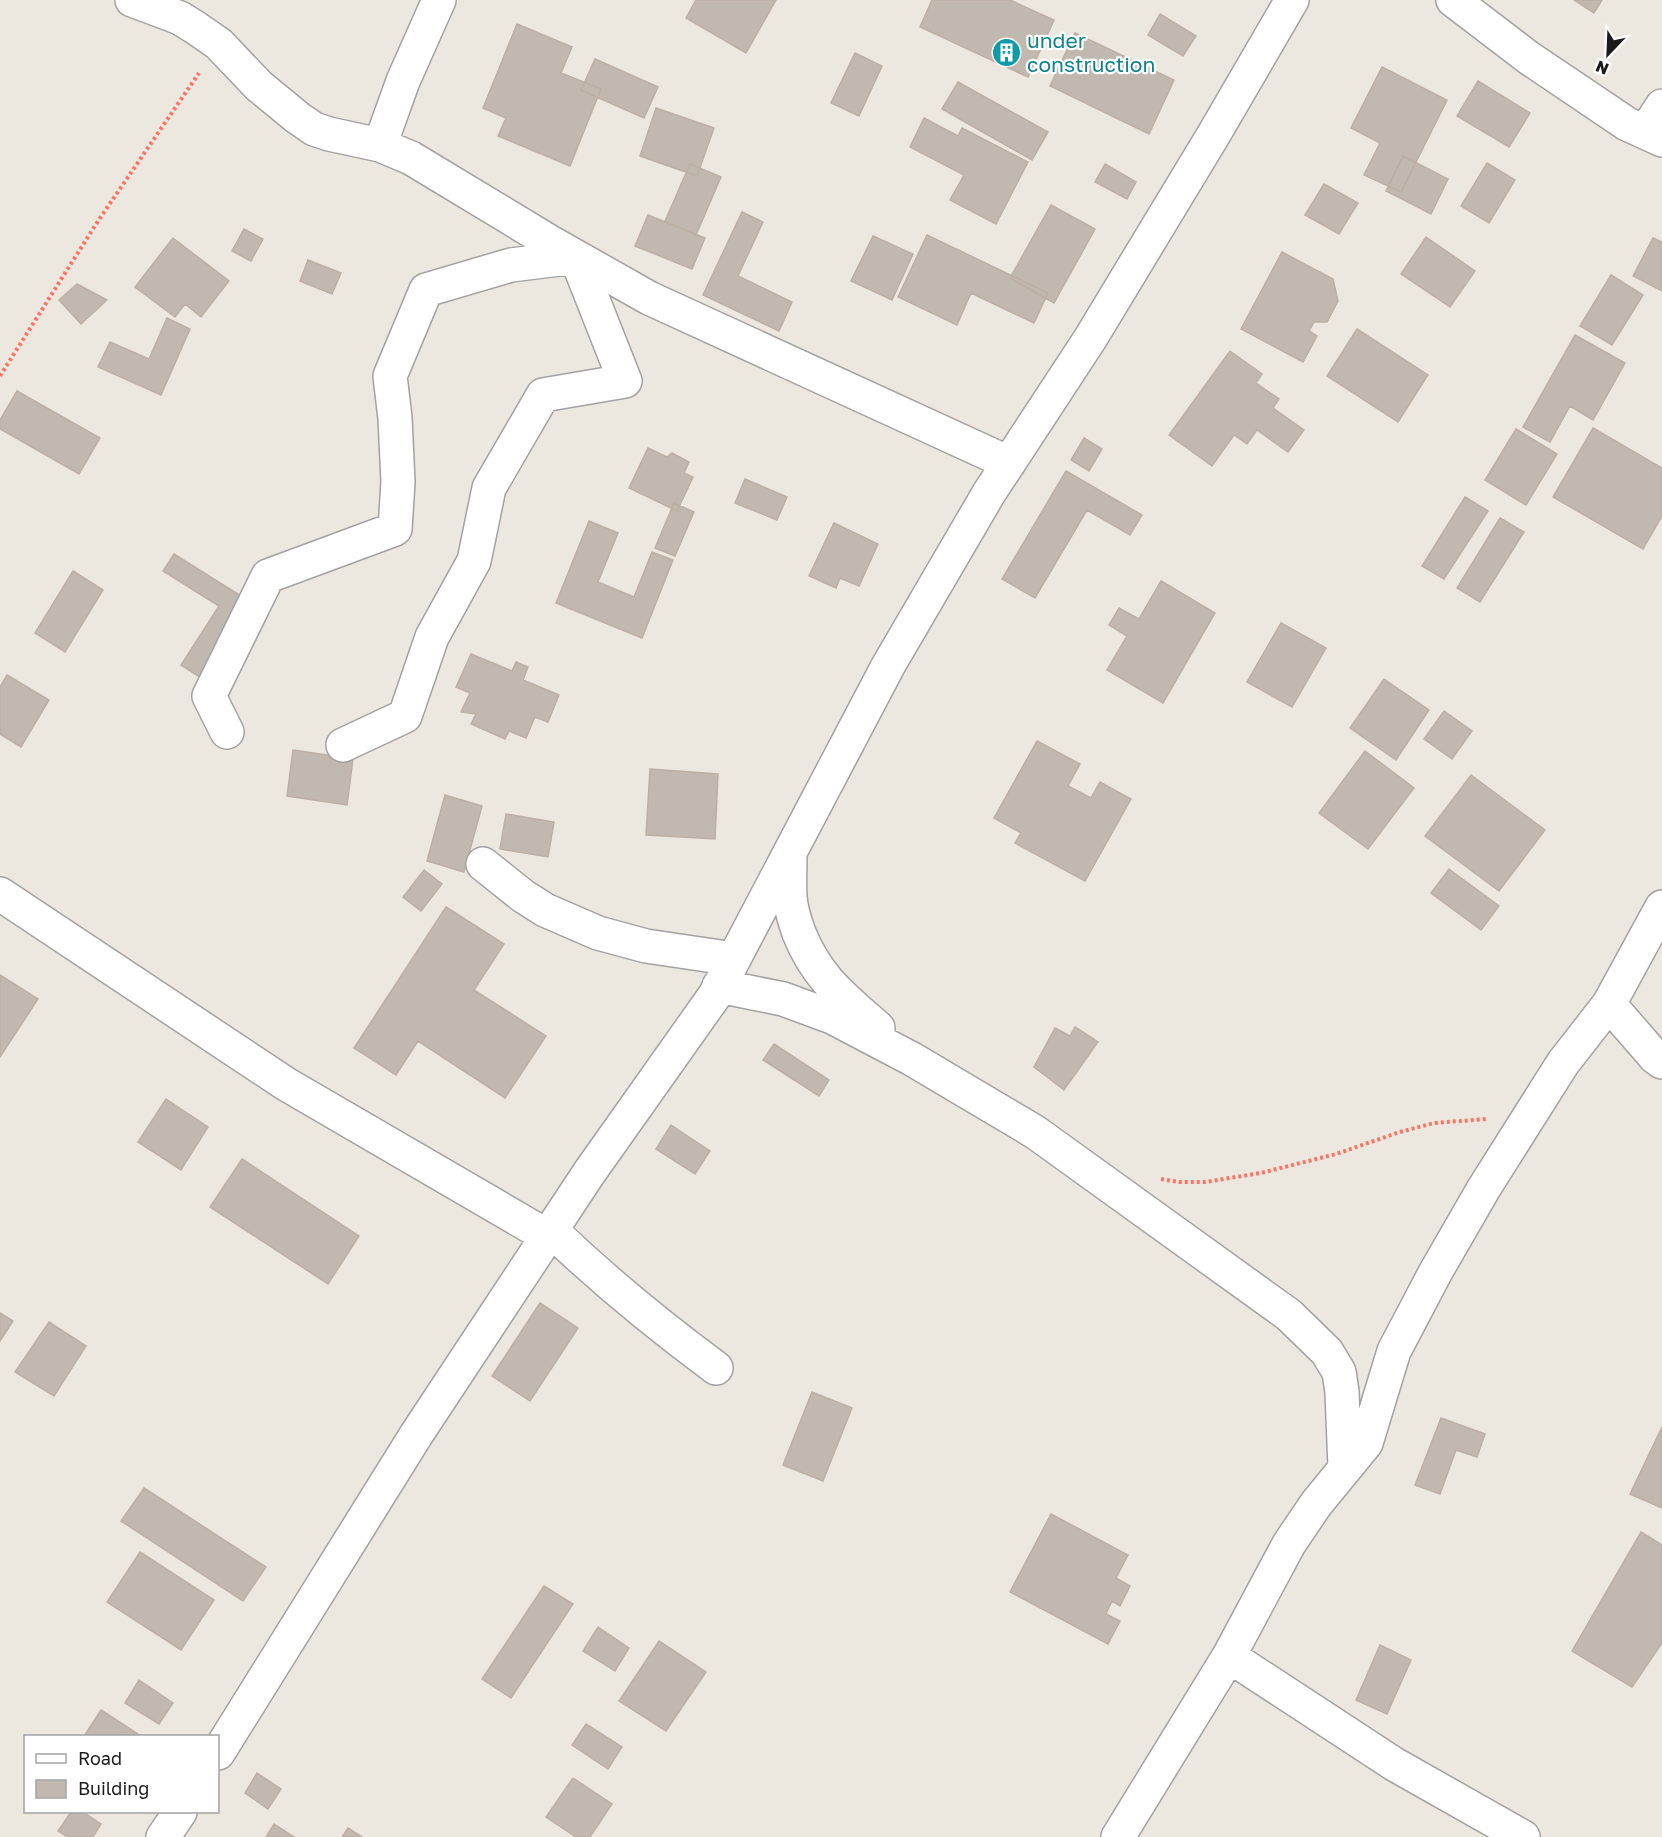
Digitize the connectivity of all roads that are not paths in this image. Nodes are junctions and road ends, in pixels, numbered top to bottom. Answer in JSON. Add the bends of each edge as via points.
{"nodes":[{"id":1,"x":132,"y":0,"type":"edge"},
{"id":2,"x":439,"y":0,"type":"edge"},
{"id":3,"x":1292,"y":0,"type":"edge"},
{"id":4,"x":1453,"y":0,"type":"edge"},
{"id":5,"x":1656,"y":126,"type":"edge"},
{"id":6,"x":380,"y":145,"type":"junction"},
{"id":7,"x":576,"y":257,"type":"junction"},
{"id":8,"x":1009,"y":463,"type":"junction"},
{"id":9,"x":227,"y":732,"type":"dead end"},
{"id":10,"x":343,"y":745,"type":"dead end"},
{"id":11,"x":790,"y":853,"type":"junction"},
{"id":12,"x":483,"y":864,"type":"dead end"},
{"id":13,"x":0,"y":894,"type":"edge"},
{"id":14,"x":1662,"y":907,"type":"edge"},
{"id":15,"x":726,"y":973,"type":"junction"},
{"id":16,"x":1609,"y":1004,"type":"junction"},
{"id":17,"x":912,"y":1059,"type":"junction"},
{"id":18,"x":1662,"y":1062,"type":"edge"},
{"id":19,"x":549,"y":1233,"type":"junction"},
{"id":20,"x":716,"y":1368,"type":"dead end"},
{"id":21,"x":1345,"y":1468,"type":"junction"},
{"id":22,"x":1229,"y":1656,"type":"junction"},
{"id":23,"x":219,"y":1751,"type":"edge"},
{"id":24,"x":179,"y":1813,"type":"edge"},
{"id":25,"x":163,"y":1837,"type":"edge"},
{"id":26,"x":1118,"y":1837,"type":"edge"},
{"id":27,"x":1523,"y":1837,"type":"edge"}],
"edges":[{"from":1,"to":6,"type":"street","via":[[180,18],[219,44],[259,86],[314,129]]},
{"from":2,"to":6,"type":"street"},
{"from":3,"to":8,"type":"street","via":[[1090,339]]},
{"from":4,"to":5,"type":"street","via":[[1529,58],[1628,124]]},
{"from":6,"to":7,"type":"street","via":[[411,158]]},
{"from":7,"to":8,"type":"street","via":[[649,298]]},
{"from":7,"to":9,"type":"street","via":[[511,266],[426,291],[390,376],[398,483],[394,529],[268,576],[208,696]]},
{"from":7,"to":10,"type":"street","via":[[626,381],[543,395],[489,488],[474,561],[432,637],[405,717]]},
{"from":8,"to":11,"type":"street","via":[[888,666]]},
{"from":11,"to":15,"type":"street"},
{"from":11,"to":17,"type":"street","via":[[790,899],[811,960],[836,990]]},
{"from":12,"to":15,"type":"street","via":[[545,910],[598,933]]},
{"from":13,"to":19,"type":"street","via":[[286,1084]]},
{"from":14,"to":16,"type":"street"},
{"from":15,"to":17,"type":"street","via":[[832,1017]]},
{"from":15,"to":19,"type":"street","via":[[715,995]]},
{"from":16,"to":18,"type":"street"},
{"from":16,"to":21,"type":"street","via":[[1563,1063],[1468,1216],[1394,1351],[1366,1443]]},
{"from":17,"to":21,"type":"street","via":[[1035,1132],[1289,1315],[1327,1352],[1339,1372]]},
{"from":19,"to":20,"type":"street"},
{"from":19,"to":23,"type":"street"},
{"from":21,"to":22,"type":"street","via":[[1289,1544]]},
{"from":22,"to":26,"type":"street"},
{"from":22,"to":27,"type":"street","via":[[1394,1764]]},
{"from":24,"to":25,"type":"street"}]}
